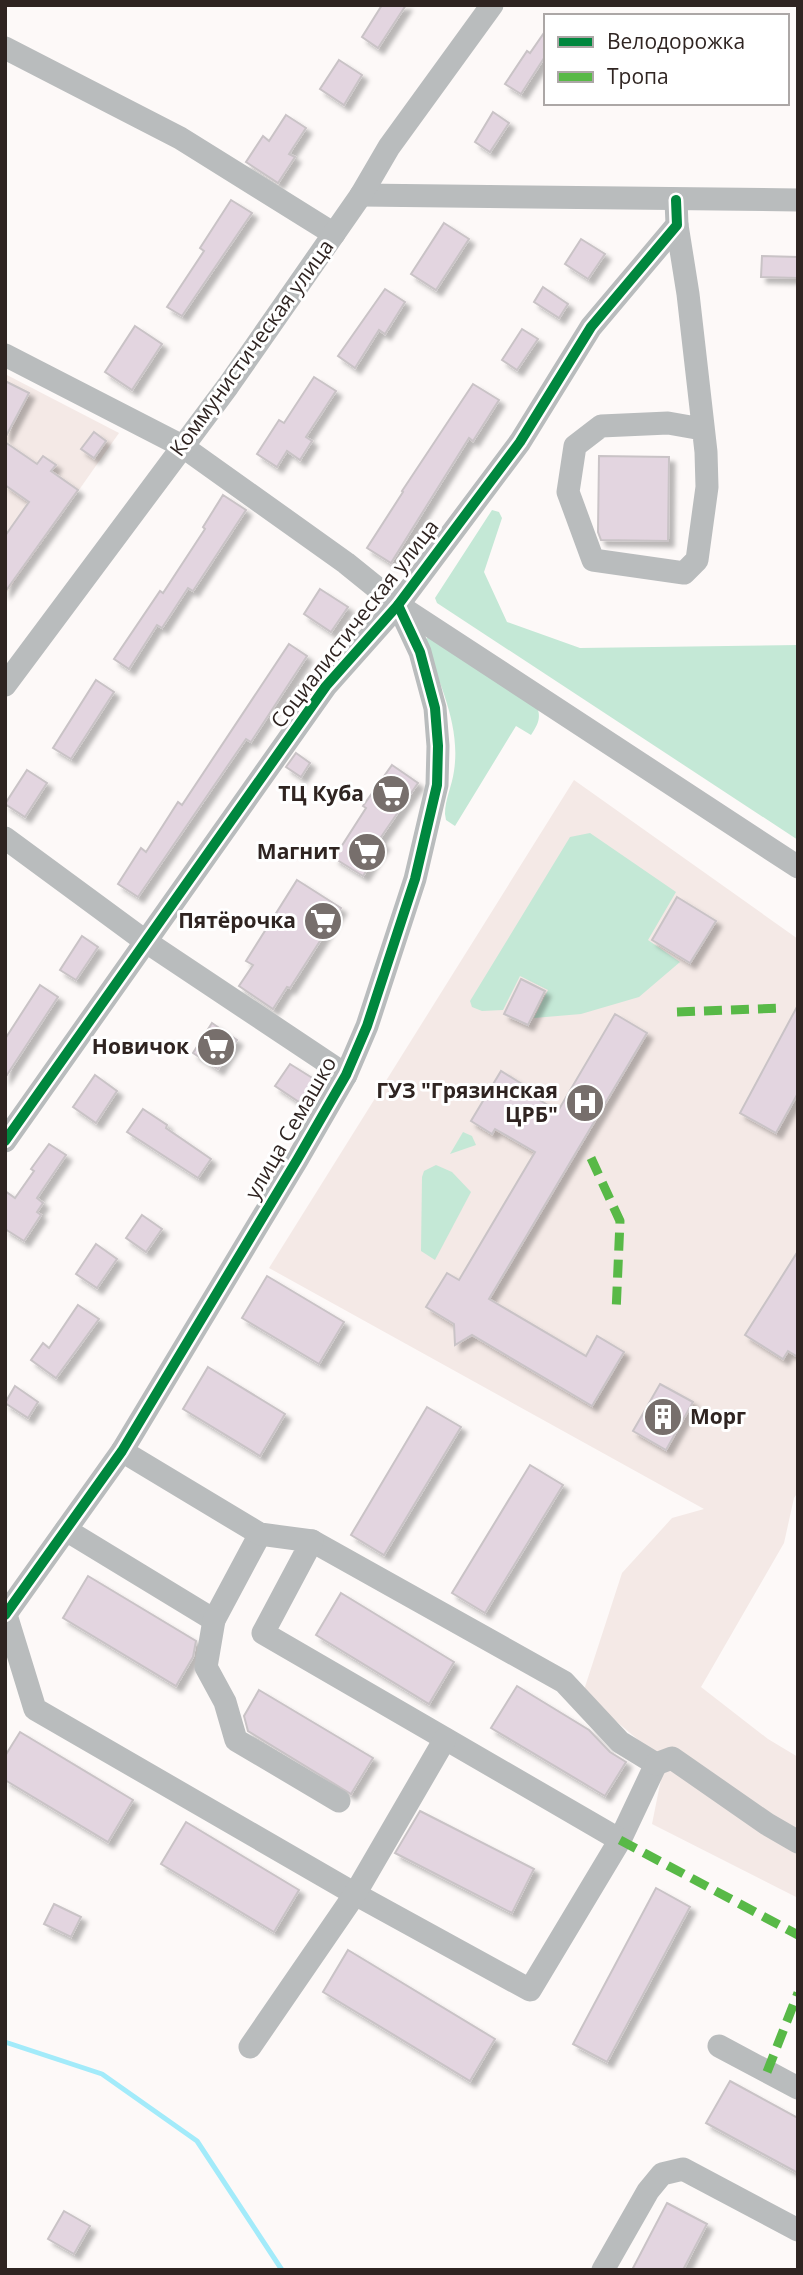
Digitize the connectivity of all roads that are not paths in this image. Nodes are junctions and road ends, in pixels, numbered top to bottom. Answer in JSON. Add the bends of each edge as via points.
{"nodes":[{"id":1,"x":492,"y":5,"type":"edge"},
{"id":2,"x":5,"y":48,"type":"edge"},
{"id":3,"x":361,"y":195,"type":"junction"},
{"id":4,"x":676,"y":200,"type":"junction"},
{"id":5,"x":798,"y":200,"type":"edge"},
{"id":6,"x":677,"y":225,"type":"junction"},
{"id":7,"x":334,"y":234,"type":"junction"},
{"id":8,"x":5,"y":355,"type":"edge"},
{"id":9,"x":702,"y":429,"type":"junction"},
{"id":10,"x":182,"y":446,"type":"junction"},
{"id":11,"x":398,"y":605,"type":"junction"},
{"id":12,"x":5,"y":685,"type":"edge"},
{"id":13,"x":5,"y":838,"type":"edge"},
{"id":14,"x":798,"y":867,"type":"edge"},
{"id":15,"x":145,"y":942,"type":"junction"},
{"id":16,"x":346,"y":1075,"type":"junction"},
{"id":17,"x":5,"y":1141,"type":"edge"},
{"id":18,"x":122,"y":1451,"type":"junction"},
{"id":19,"x":66,"y":1530,"type":"junction"},
{"id":20,"x":260,"y":1534,"type":"junction"},
{"id":21,"x":312,"y":1541,"type":"junction"},
{"id":22,"x":6,"y":1615,"type":"edge"},
{"id":23,"x":214,"y":1620,"type":"junction"},
{"id":24,"x":446,"y":1739,"type":"junction"},
{"id":25,"x":656,"y":1763,"type":"junction"},
{"id":26,"x":340,"y":1801,"type":"dead end"},
{"id":27,"x":620,"y":1840,"type":"junction"},
{"id":28,"x":798,"y":1842,"type":"edge"},
{"id":29,"x":355,"y":1894,"type":"junction"},
{"id":30,"x":719,"y":2046,"type":"dead end"},
{"id":31,"x":250,"y":2047,"type":"dead end"},
{"id":32,"x":798,"y":2088,"type":"edge"},
{"id":33,"x":798,"y":2230,"type":"edge"},
{"id":34,"x":603,"y":2270,"type":"edge"}],
"edges":[{"from":1,"to":3,"type":"street","name":"Коммунистическая улица","via":[[389,147]]},
{"from":2,"to":7,"type":"street","via":[[180,138]]},
{"from":3,"to":4,"type":"street"},
{"from":3,"to":7,"type":"street","name":"Коммунистическая улица"},
{"from":4,"to":5,"type":"street"},
{"from":4,"to":6,"type":"street"},
{"from":6,"to":9,"type":"street"},
{"from":6,"to":11,"type":"street","name":"Социалистическая улица","via":[[591,327],[520,442]]},
{"from":7,"to":10,"type":"street","name":"Коммунистическая улица"},
{"from":8,"to":10,"type":"street"},
{"from":9,"to":9,"type":"street","via":[[707,487],[697,560],[684,573],[593,560],[568,492],[575,446],[601,426],[668,423]]},
{"from":10,"to":11,"type":"street"},
{"from":10,"to":12,"type":"street","name":"Коммунистическая улица"},
{"from":11,"to":14,"type":"street"},
{"from":11,"to":15,"type":"street","name":"Социалистическая улица","via":[[326,686]]},
{"from":11,"to":16,"type":"street","name":"улица Семашко","via":[[420,652],[435,708],[437,785],[415,878],[367,1026]]},
{"from":13,"to":15,"type":"street"},
{"from":15,"to":16,"type":"street"},
{"from":15,"to":17,"type":"street","name":"Социалистическая улица"},
{"from":16,"to":18,"type":"street","name":"улица Семашко"},
{"from":18,"to":19,"type":"street","name":"улица Семашко"},
{"from":18,"to":20,"type":"street"},
{"from":19,"to":22,"type":"street","name":"улица Семашко"},
{"from":19,"to":23,"type":"street"},
{"from":20,"to":21,"type":"street"},
{"from":20,"to":23,"type":"street"},
{"from":21,"to":24,"type":"street","via":[[263,1633]]},
{"from":21,"to":25,"type":"street","via":[[564,1682],[620,1742]]},
{"from":22,"to":29,"type":"street","via":[[35,1709]]},
{"from":23,"to":26,"type":"street","via":[[206,1667],[225,1702],[236,1740]]},
{"from":24,"to":27,"type":"street"},
{"from":24,"to":29,"type":"street"},
{"from":25,"to":27,"type":"street"},
{"from":25,"to":28,"type":"street","via":[[672,1758]]},
{"from":27,"to":29,"type":"street","via":[[530,1990]]},
{"from":29,"to":31,"type":"street"},
{"from":30,"to":32,"type":"street"},
{"from":33,"to":34,"type":"street","via":[[683,2169],[662,2174],[648,2191]]}]}
